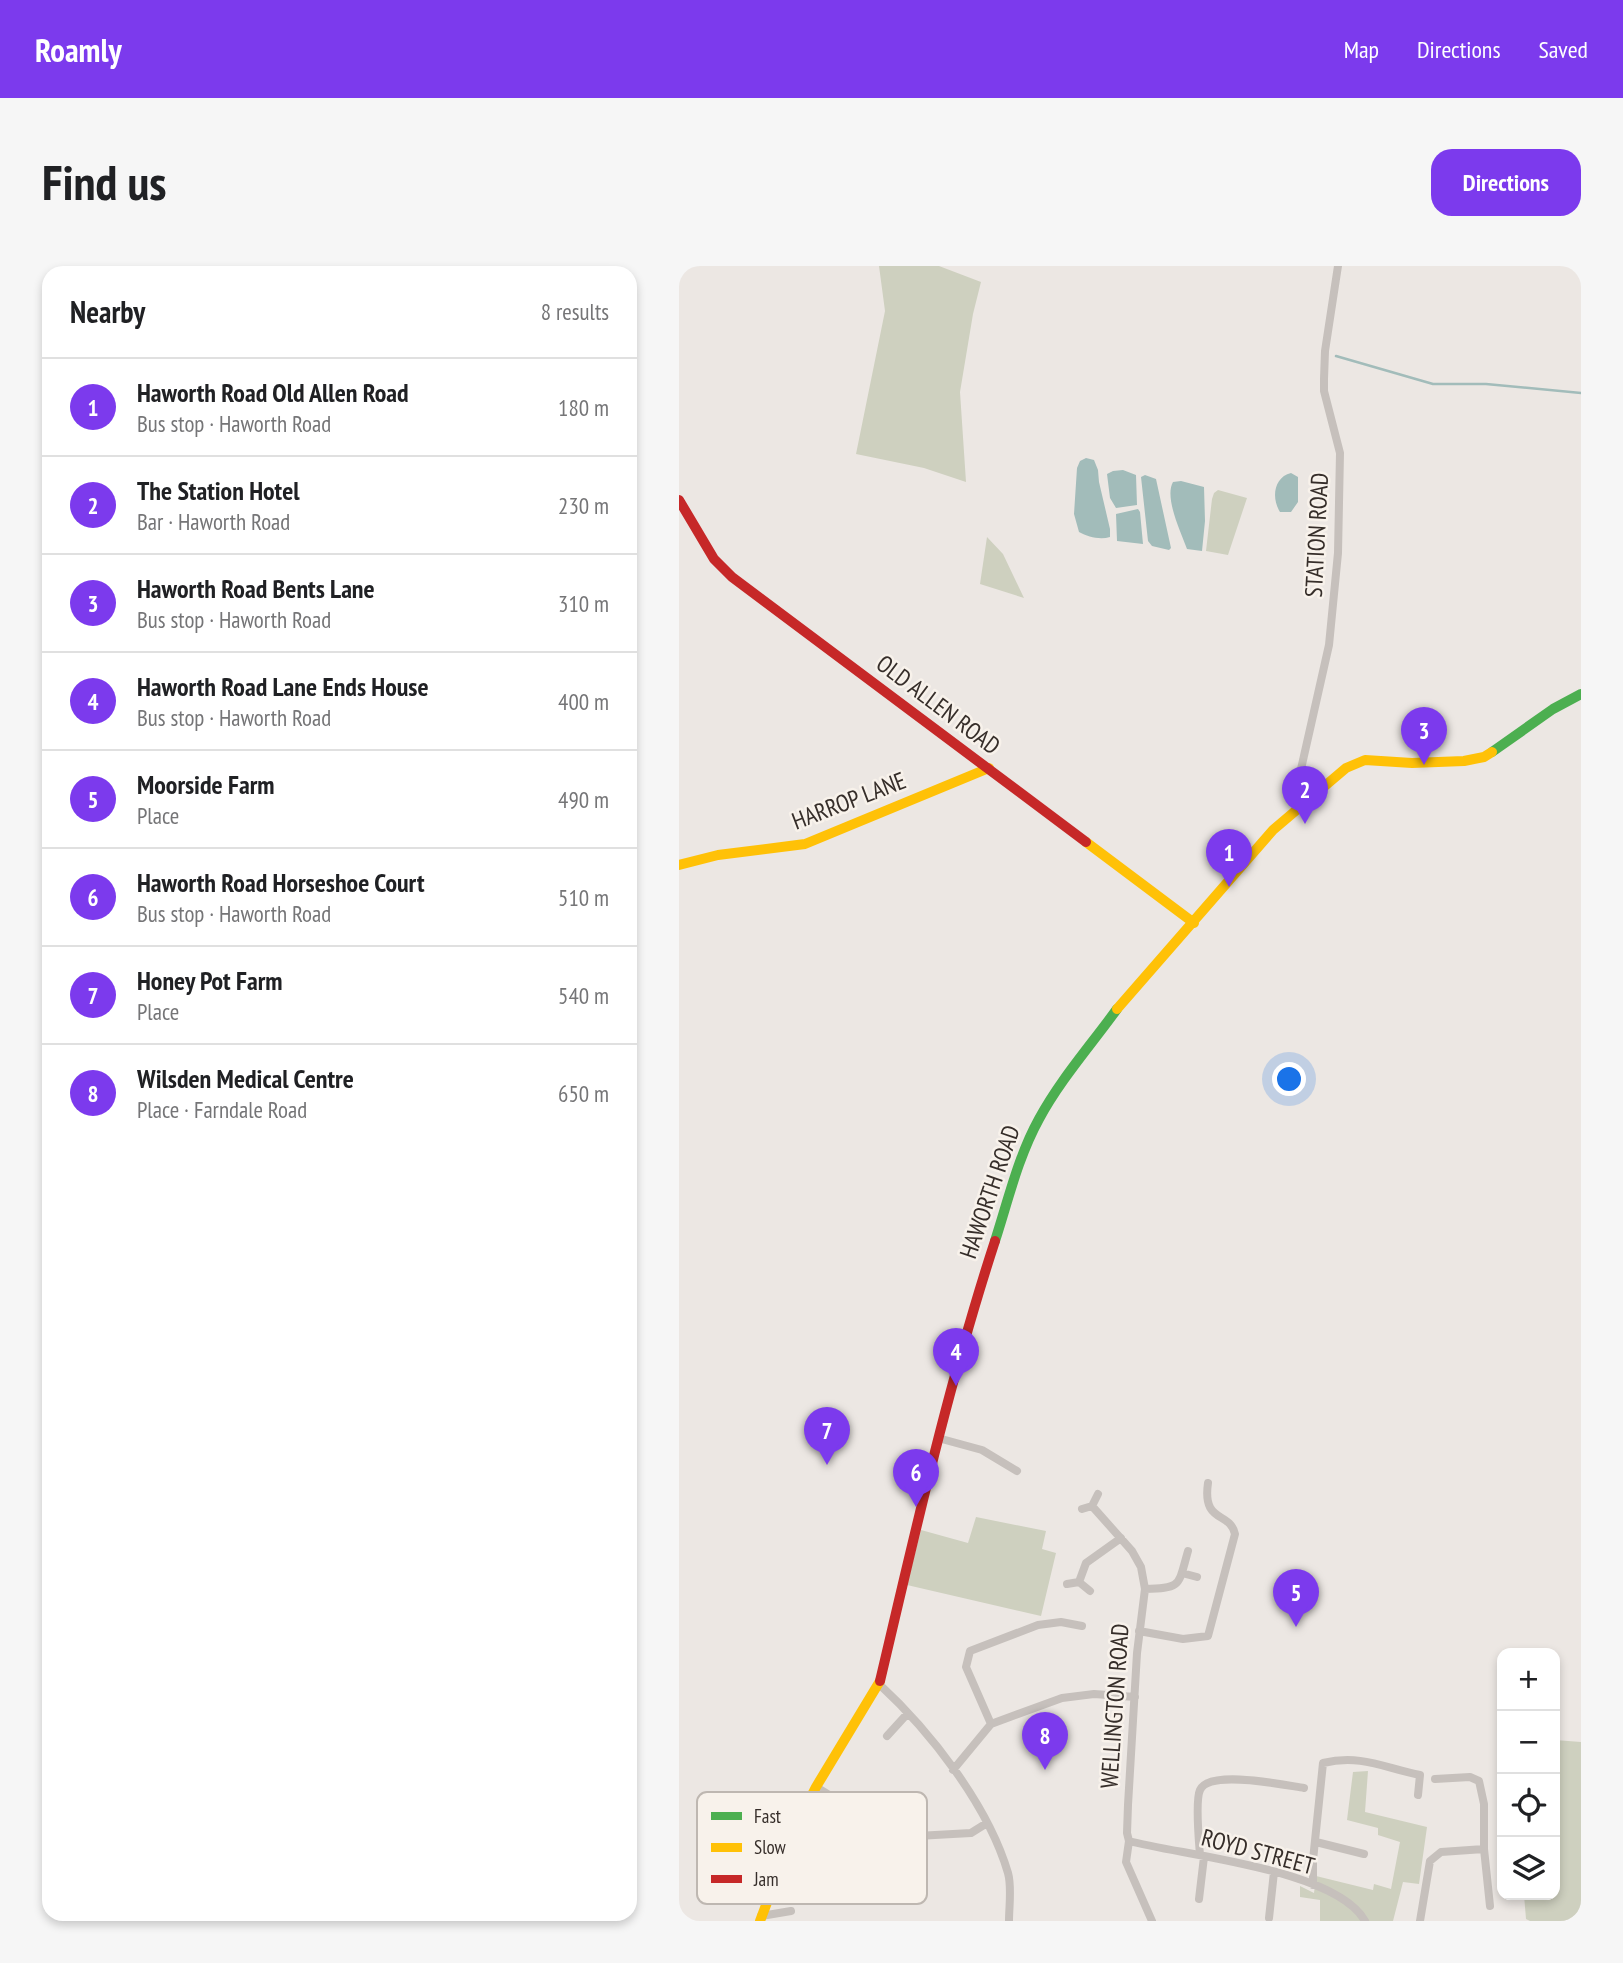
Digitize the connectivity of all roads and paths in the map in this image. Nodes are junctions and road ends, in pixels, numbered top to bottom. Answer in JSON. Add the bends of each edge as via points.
{"nodes":[{"id":1,"x":1338,"y":266,"type":"edge"},
{"id":2,"x":679,"y":500,"type":"edge"},
{"id":3,"x":1581,"y":694,"type":"edge"},
{"id":4,"x":989,"y":768,"type":"junction"},
{"id":5,"x":1299,"y":805,"type":"junction"},
{"id":6,"x":679,"y":866,"type":"edge"},
{"id":7,"x":1194,"y":923,"type":"junction"},
{"id":8,"x":938,"y":1438,"type":"junction"},
{"id":9,"x":1017,"y":1471,"type":"dead end"},
{"id":10,"x":1208,"y":1483,"type":"dead end"},
{"id":11,"x":1098,"y":1493,"type":"dead end"},
{"id":12,"x":1092,"y":1506,"type":"junction"},
{"id":13,"x":1082,"y":1508,"type":"dead end"},
{"id":14,"x":1121,"y":1538,"type":"junction"},
{"id":15,"x":1188,"y":1551,"type":"dead end"},
{"id":16,"x":1182,"y":1573,"type":"junction"},
{"id":17,"x":1197,"y":1577,"type":"dead end"},
{"id":18,"x":1079,"y":1582,"type":"junction"},
{"id":19,"x":1067,"y":1584,"type":"dead end"},
{"id":20,"x":1145,"y":1589,"type":"junction"},
{"id":21,"x":1090,"y":1591,"type":"dead end"},
{"id":22,"x":1082,"y":1626,"type":"dead end"},
{"id":23,"x":1139,"y":1631,"type":"junction"},
{"id":24,"x":879,"y":1684,"type":"junction"},
{"id":25,"x":1135,"y":1697,"type":"junction"},
{"id":26,"x":908,"y":1713,"type":"junction"},
{"id":27,"x":991,"y":1724,"type":"junction"},
{"id":28,"x":887,"y":1736,"type":"dead end"},
{"id":29,"x":953,"y":1770,"type":"junction"},
{"id":30,"x":1435,"y":1779,"type":"dead end"},
{"id":31,"x":816,"y":1787,"type":"junction"},
{"id":32,"x":1304,"y":1788,"type":"dead end"},
{"id":33,"x":814,"y":1792,"type":"edge"},
{"id":34,"x":824,"y":1792,"type":"edge"},
{"id":35,"x":1418,"y":1795,"type":"dead end"},
{"id":36,"x":987,"y":1823,"type":"junction"},
{"id":37,"x":927,"y":1835,"type":"edge"},
{"id":38,"x":1129,"y":1841,"type":"junction"},
{"id":39,"x":1316,"y":1842,"type":"junction"},
{"id":40,"x":1484,"y":1849,"type":"junction"},
{"id":41,"x":1364,"y":1854,"type":"dead end"},
{"id":42,"x":1202,"y":1856,"type":"junction"},
{"id":43,"x":1274,"y":1872,"type":"junction"},
{"id":44,"x":1313,"y":1885,"type":"junction"},
{"id":45,"x":1199,"y":1899,"type":"dead end"},
{"id":46,"x":1490,"y":1906,"type":"dead end"},
{"id":47,"x":791,"y":1911,"type":"dead end"},
{"id":48,"x":1269,"y":1918,"type":"dead end"},
{"id":49,"x":761,"y":1919,"type":"edge"},
{"id":50,"x":1009,"y":1921,"type":"edge"},
{"id":51,"x":1152,"y":1921,"type":"edge"},
{"id":52,"x":1365,"y":1921,"type":"edge"},
{"id":53,"x":1420,"y":1921,"type":"edge"}],
"edges":[{"from":1,"to":5,"type":"street","name":"STATION ROAD","via":[[1324,391],[1340,453],[1338,553],[1329,645],[1301,769]]},
{"from":2,"to":4,"type":"main road","name":"OLD ALLEN ROAD","via":[[722,569]]},
{"from":3,"to":5,"type":"main road","name":"HAWORTH ROAD","via":[[1484,757],[1412,763],[1364,760],[1346,768]]},
{"from":4,"to":6,"type":"main road","name":"HARROP LANE","via":[[806,844],[718,855]]},
{"from":4,"to":7,"type":"main road","name":"OLD ALLEN ROAD"},
{"from":5,"to":7,"type":"main road","name":"HAWORTH ROAD"},
{"from":7,"to":8,"type":"main road","name":"HAWORTH ROAD","via":[[1125,998],[1038,1120],[992,1247]]},
{"from":8,"to":9,"type":"street","via":[[982,1450]]},
{"from":8,"to":24,"type":"main road","name":"HAWORTH ROAD"},
{"from":10,"to":23,"type":"street","via":[[1208,1505],[1232,1526],[1234,1534],[1208,1636],[1183,1639]]},
{"from":11,"to":12,"type":"street"},
{"from":12,"to":13,"type":"street"},
{"from":12,"to":14,"type":"street","name":"WELLINGTON ROAD"},
{"from":14,"to":18,"type":"street","via":[[1086,1563]]},
{"from":14,"to":20,"type":"street","name":"WELLINGTON ROAD","via":[[1141,1567]]},
{"from":15,"to":16,"type":"street"},
{"from":16,"to":17,"type":"street"},
{"from":16,"to":20,"type":"street","via":[[1173,1587]]},
{"from":18,"to":19,"type":"street"},
{"from":18,"to":21,"type":"street"},
{"from":20,"to":23,"type":"street","name":"WELLINGTON ROAD"},
{"from":22,"to":27,"type":"street","via":[[1061,1622],[1038,1625],[970,1651],[966,1667]]},
{"from":23,"to":25,"type":"street","name":"WELLINGTON ROAD"},
{"from":24,"to":26,"type":"street"},
{"from":24,"to":31,"type":"main road","name":"HAWORTH ROAD"},
{"from":25,"to":27,"type":"street","via":[[1094,1694],[1062,1698]]},
{"from":25,"to":38,"type":"street","name":"WELLINGTON ROAD"},
{"from":26,"to":28,"type":"street"},
{"from":26,"to":29,"type":"street"},
{"from":27,"to":29,"type":"street"},
{"from":29,"to":36,"type":"street"},
{"from":30,"to":40,"type":"street","via":[[1470,1777],[1479,1782]]},
{"from":31,"to":33,"type":"main road","name":"HAWORTH ROAD"},
{"from":31,"to":34,"type":"street"},
{"from":32,"to":42,"type":"street","via":[[1229,1778],[1208,1782],[1200,1790],[1199,1800]]},
{"from":35,"to":39,"type":"street","via":[[1420,1775],[1374,1762],[1323,1763]]},
{"from":36,"to":37,"type":"street","via":[[971,1833]]},
{"from":36,"to":50,"type":"street","via":[[1009,1875]]},
{"from":38,"to":42,"type":"street","name":"ROYD STREET"},
{"from":38,"to":51,"type":"street","name":"WELLINGTON ROAD","via":[[1126,1863]]},
{"from":39,"to":41,"type":"street"},
{"from":39,"to":44,"type":"street"},
{"from":40,"to":46,"type":"street"},
{"from":40,"to":53,"type":"street","via":[[1441,1852],[1430,1861]]},
{"from":42,"to":43,"type":"street","name":"ROYD STREET"},
{"from":42,"to":45,"type":"street"},
{"from":43,"to":44,"type":"street","name":"ROYD STREET"},
{"from":43,"to":48,"type":"street"},
{"from":44,"to":52,"type":"street","name":"ROYD STREET","via":[[1336,1895]]},
{"from":47,"to":49,"type":"street"}]}
